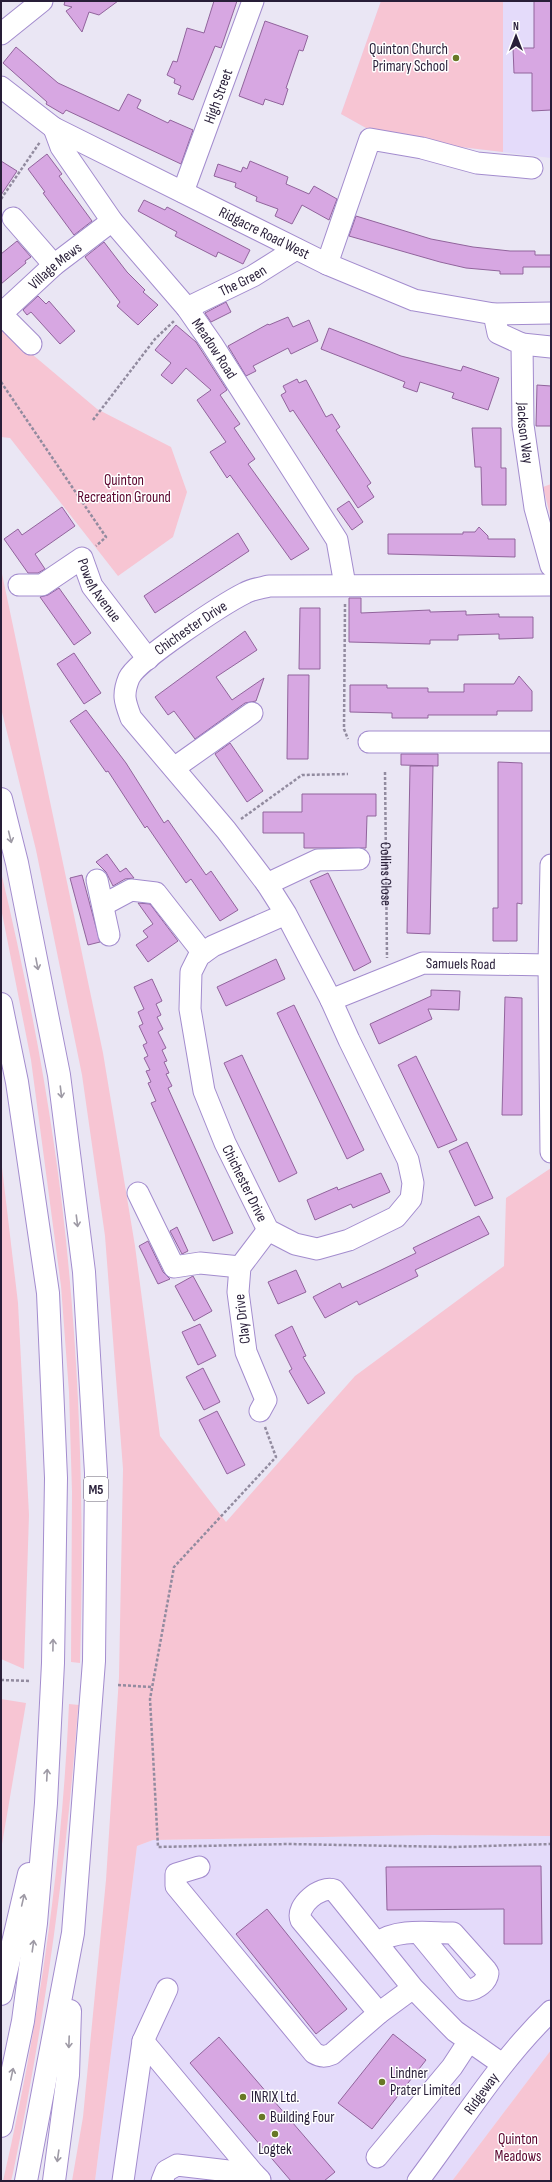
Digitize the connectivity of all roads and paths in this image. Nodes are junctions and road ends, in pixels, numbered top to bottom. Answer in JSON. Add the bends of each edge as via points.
{"nodes":[{"id":1,"x":42,"y":1,"type":"edge"},
{"id":2,"x":253,"y":1,"type":"edge"},
{"id":3,"x":1,"y":34,"type":"edge"},
{"id":4,"x":1,"y":87,"type":"edge"},
{"id":5,"x":49,"y":125,"type":"junction"},
{"id":6,"x":532,"y":168,"type":"dead end"},
{"id":7,"x":183,"y":192,"type":"junction"},
{"id":8,"x":1,"y":199,"type":"edge"},
{"id":9,"x":13,"y":218,"type":"dead end"},
{"id":10,"x":112,"y":221,"type":"junction"},
{"id":11,"x":296,"y":249,"type":"junction"},
{"id":12,"x":327,"y":264,"type":"junction"},
{"id":13,"x":54,"y":265,"type":"junction"},
{"id":14,"x":187,"y":308,"type":"junction"},
{"id":15,"x":551,"y":313,"type":"edge"},
{"id":16,"x":2,"y":314,"type":"edge"},
{"id":17,"x":494,"y":314,"type":"junction"},
{"id":18,"x":31,"y":344,"type":"dead end"},
{"id":19,"x":522,"y":344,"type":"junction"},
{"id":20,"x":551,"y":347,"type":"edge"},
{"id":21,"x":1,"y":382,"type":"edge"},
{"id":22,"x":93,"y":420,"type":"dead end"},
{"id":23,"x":82,"y":558,"type":"junction"},
{"id":24,"x":551,"y":566,"type":"edge"},
{"id":25,"x":19,"y":585,"type":"dead end"},
{"id":26,"x":345,"y":585,"type":"junction"},
{"id":27,"x":551,"y":585,"type":"edge"},
{"id":28,"x":148,"y":659,"type":"junction"},
{"id":29,"x":252,"y":714,"type":"dead end"},
{"id":30,"x":348,"y":739,"type":"dead end"},
{"id":31,"x":369,"y":742,"type":"dead end"},
{"id":32,"x":551,"y":742,"type":"edge"},
{"id":33,"x":174,"y":768,"type":"junction"},
{"id":34,"x":385,"y":772,"type":"dead end"},
{"id":35,"x":348,"y":774,"type":"dead end"},
{"id":36,"x":1,"y":799,"type":"edge"},
{"id":37,"x":226,"y":830,"type":"junction"},
{"id":38,"x":359,"y":859,"type":"dead end"},
{"id":39,"x":551,"y":865,"type":"edge"},
{"id":40,"x":97,"y":880,"type":"dead end"},
{"id":41,"x":267,"y":884,"type":"junction"},
{"id":42,"x":102,"y":905,"type":"junction"},
{"id":43,"x":286,"y":914,"type":"junction"},
{"id":44,"x":108,"y":934,"type":"dead end"},
{"id":45,"x":203,"y":953,"type":"junction"},
{"id":46,"x":549,"y":965,"type":"junction"},
{"id":47,"x":387,"y":976,"type":"junction"},
{"id":48,"x":331,"y":1000,"type":"junction"},
{"id":49,"x":1,"y":1004,"type":"edge"},
{"id":50,"x":550,"y":1152,"type":"edge"},
{"id":51,"x":138,"y":1193,"type":"dead end"},
{"id":52,"x":268,"y":1230,"type":"junction"},
{"id":53,"x":240,"y":1268,"type":"junction"},
{"id":54,"x":260,"y":1412,"type":"joint"},
{"id":55,"x":1,"y":1680,"type":"edge"},
{"id":56,"x":31,"y":1681,"type":"dead end"},
{"id":57,"x":118,"y":1685,"type":"dead end"},
{"id":58,"x":151,"y":1687,"type":"junction"},
{"id":59,"x":46,"y":1803,"type":"junction"},
{"id":60,"x":551,"y":1844,"type":"edge"},
{"id":61,"x":199,"y":1866,"type":"dead end"},
{"id":62,"x":73,"y":1933,"type":"junction"},
{"id":63,"x":419,"y":1933,"type":"dead end"},
{"id":64,"x":378,"y":1943,"type":"junction"},
{"id":65,"x":413,"y":1988,"type":"junction"},
{"id":66,"x":167,"y":1989,"type":"dead end"},
{"id":67,"x":1,"y":1994,"type":"edge"},
{"id":68,"x":551,"y":2012,"type":"edge"},
{"id":69,"x":379,"y":2013,"type":"junction"},
{"id":70,"x":143,"y":2042,"type":"junction"},
{"id":71,"x":469,"y":2042,"type":"junction"},
{"id":72,"x":502,"y":2064,"type":"junction"},
{"id":73,"x":1,"y":2126,"type":"edge"},
{"id":74,"x":377,"y":2157,"type":"dead end"},
{"id":75,"x":258,"y":2178,"type":"edge"},
{"id":76,"x":26,"y":2181,"type":"edge"},
{"id":77,"x":54,"y":2181,"type":"edge"},
{"id":78,"x":123,"y":2181,"type":"edge"},
{"id":79,"x":162,"y":2181,"type":"edge"},
{"id":80,"x":418,"y":2181,"type":"edge"}],
"edges":[{"from":1,"to":3,"type":"street"},
{"from":2,"to":7,"type":"street","name":"High Street"},
{"from":4,"to":5,"type":"street","name":"Ridgacre Road West"},
{"from":5,"to":7,"type":"street","name":"Ridgacre Road West"},
{"from":5,"to":8,"type":"path"},
{"from":5,"to":10,"type":"street","name":"Meadow Road","via":[[61,147]]},
{"from":6,"to":12,"type":"street","via":[[477,163],[422,148],[370,139]]},
{"from":7,"to":11,"type":"street","name":"Ridgacre Road West"},
{"from":9,"to":13,"type":"street"},
{"from":10,"to":13,"type":"street","name":"Village Mews"},
{"from":10,"to":14,"type":"street","name":"Meadow Road"},
{"from":11,"to":12,"type":"street","name":"Ridgacre Road West"},
{"from":11,"to":14,"type":"street","name":"The Green","via":[[254,276]]},
{"from":12,"to":17,"type":"street","name":"Ridgacre Road West","via":[[414,300]]},
{"from":13,"to":16,"type":"street","name":"Village Mews"},
{"from":14,"to":22,"type":"path","via":[[156,339]]},
{"from":14,"to":26,"type":"street","name":"Meadow Road","via":[[337,540]]},
{"from":15,"to":17,"type":"street","name":"Ridgacre Road West"},
{"from":16,"to":18,"type":"street"},
{"from":17,"to":19,"type":"street","via":[[498,333]]},
{"from":19,"to":20,"type":"street"},
{"from":19,"to":24,"type":"street","name":"Jackson Way","via":[[523,425],[535,508]]},
{"from":21,"to":23,"type":"path","via":[[106,537]]},
{"from":23,"to":25,"type":"street","name":"Powell Avenue","via":[[42,585]]},
{"from":23,"to":28,"type":"street","name":"Powell Avenue","via":[[92,586]]},
{"from":26,"to":27,"type":"street","name":"Chichester Drive"},
{"from":26,"to":28,"type":"street","name":"Chichester Drive","via":[[269,586],[246,592],[184,631]]},
{"from":26,"to":30,"type":"path","via":[[344,729]]},
{"from":28,"to":33,"type":"street","name":"Chichester Drive","via":[[130,676],[124,699],[131,718]]},
{"from":29,"to":33,"type":"street"},
{"from":31,"to":32,"type":"street"},
{"from":33,"to":37,"type":"street","name":"Chichester Drive"},
{"from":34,"to":47,"type":"path","name":"Collins Close"},
{"from":35,"to":37,"type":"path","via":[[302,775]]},
{"from":36,"to":62,"type":"highway","number":"M5","one_way":true,"via":[[17,863],[59,1075],[84,1272],[96,1474],[94,1661]]},
{"from":37,"to":41,"type":"street","name":"Chichester Drive"},
{"from":38,"to":41,"type":"street","via":[[318,860]]},
{"from":39,"to":46,"type":"street"},
{"from":40,"to":42,"type":"street"},
{"from":41,"to":43,"type":"street","name":"Chichester Drive"},
{"from":42,"to":44,"type":"street"},
{"from":42,"to":45,"type":"street","via":[[131,890],[156,893]]},
{"from":43,"to":45,"type":"street","name":"Chichester Drive","via":[[213,946]]},
{"from":43,"to":48,"type":"street","name":"Chichester Drive"},
{"from":45,"to":52,"type":"street","name":"Chichester Drive","via":[[191,972],[190,1009],[204,1091],[225,1143]]},
{"from":46,"to":47,"type":"street","name":"Samuels Road","via":[[423,963]]},
{"from":46,"to":50,"type":"street"},
{"from":47,"to":48,"type":"street","name":"Samuels Road"},
{"from":48,"to":52,"type":"street","name":"Chichester Drive","via":[[408,1160],[413,1183],[411,1200],[396,1217],[349,1240],[318,1249],[295,1244]]},
{"from":59,"to":49,"type":"highway","one_way":true,"via":[[53,1663],[56,1478],[48,1293],[17,1082]]},
{"from":51,"to":53,"type":"street","via":[[174,1268],[200,1262]]},
{"from":52,"to":53,"type":"street"},
{"from":53,"to":54,"type":"street","name":"Clay Drive","via":[[238,1292],[246,1352],[266,1400]]},
{"from":54,"to":58,"type":"path","via":[[276,1457],[174,1567]]},
{"from":55,"to":56,"type":"path"},
{"from":57,"to":58,"type":"path"},
{"from":58,"to":60,"type":"path","via":[[158,1847],[288,1844],[454,1847]]},
{"from":67,"to":59,"type":"highway","one_way":true},
{"from":73,"to":59,"type":"highway","one_way":true,"via":[[23,2022],[36,1923]]},
{"from":61,"to":69,"type":"street","via":[[176,1874],[176,1886],[314,2053],[320,2057],[332,2054]]},
{"from":62,"to":76,"type":"highway","number":"M5"},
{"from":62,"to":77,"type":"highway","one_way":true,"via":[[68,2075]]},
{"from":63,"to":64,"type":"street","via":[[390,1935]]},
{"from":64,"to":65,"type":"street"},
{"from":64,"to":69,"type":"street","via":[[330,1888],[321,1890],[300,1911],[301,1920]]},
{"from":65,"to":69,"type":"street"},
{"from":65,"to":71,"type":"street"},
{"from":66,"to":70,"type":"street"},
{"from":68,"to":72,"type":"street","name":"Ridgeway"},
{"from":70,"to":75,"type":"street"},
{"from":70,"to":78,"type":"street"},
{"from":71,"to":72,"type":"street"},
{"from":71,"to":74,"type":"street","via":[[452,2067]]},
{"from":72,"to":80,"type":"street","name":"Ridgeway"},
{"from":75,"to":79,"type":"street","via":[[177,2166],[166,2171]]}]}
